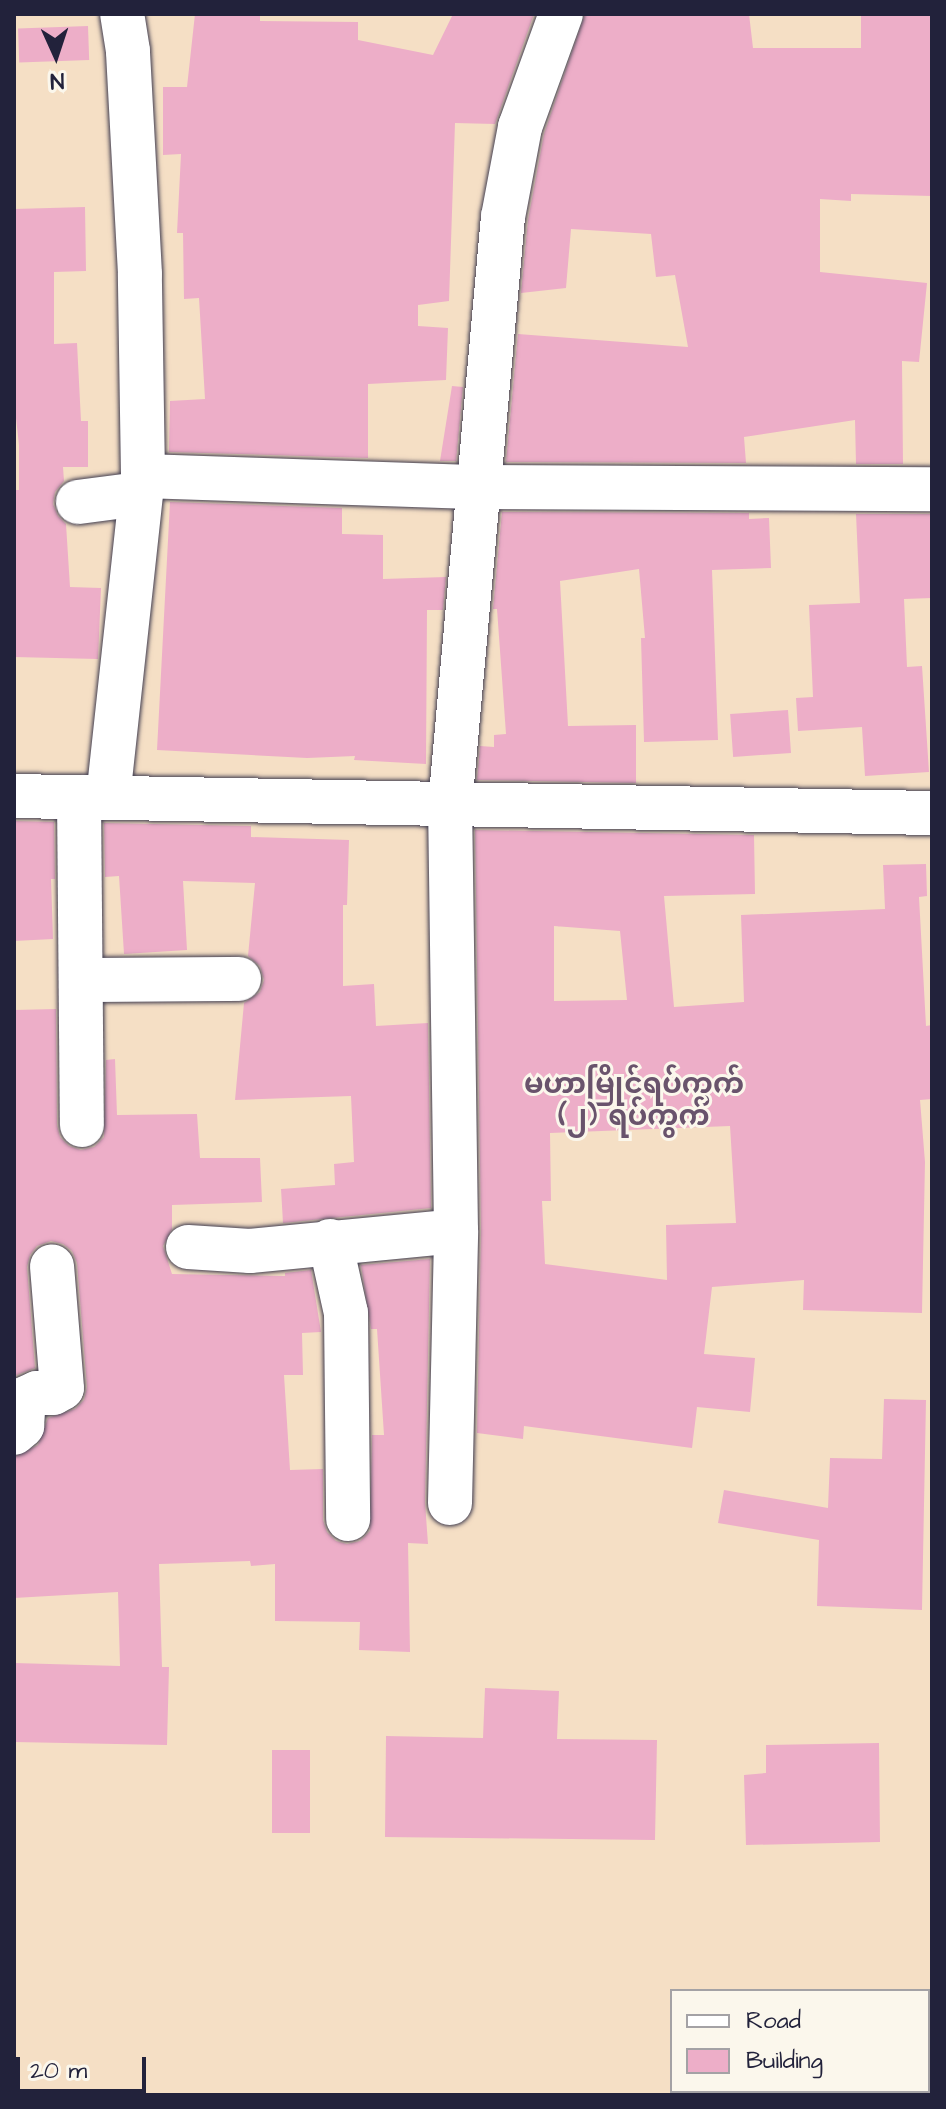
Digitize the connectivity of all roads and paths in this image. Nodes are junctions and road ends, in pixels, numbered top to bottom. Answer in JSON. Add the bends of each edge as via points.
{"nodes":[{"id":1,"x":122,"y":14,"type":"edge"},
{"id":2,"x":561,"y":14,"type":"edge"},
{"id":3,"x":141,"y":485,"type":"junction"},
{"id":4,"x":480,"y":487,"type":"junction"},
{"id":5,"x":932,"y":489,"type":"edge"},
{"id":6,"x":78,"y":502,"type":"dead end"},
{"id":7,"x":14,"y":796,"type":"edge"},
{"id":8,"x":94,"y":797,"type":"junction"},
{"id":9,"x":450,"y":806,"type":"junction"},
{"id":10,"x":932,"y":813,"type":"edge"},
{"id":11,"x":239,"y":979,"type":"dead end"},
{"id":12,"x":81,"y":980,"type":"junction"},
{"id":13,"x":82,"y":1125,"type":"dead end"},
{"id":14,"x":456,"y":1231,"type":"junction"},
{"id":15,"x":330,"y":1241,"type":"junction"},
{"id":16,"x":188,"y":1247,"type":"dead end"},
{"id":17,"x":52,"y":1266,"type":"dead end"},
{"id":18,"x":14,"y":1433,"type":"edge"},
{"id":19,"x":450,"y":1503,"type":"dead end"},
{"id":20,"x":348,"y":1519,"type":"dead end"}],
"edges":[{"from":1,"to":3,"type":"street","via":[[140,274]]},
{"from":2,"to":4,"type":"street","via":[[520,127],[503,217]]},
{"from":3,"to":4,"type":"street"},
{"from":3,"to":6,"type":"street"},
{"from":3,"to":8,"type":"street"},
{"from":4,"to":5,"type":"street"},
{"from":4,"to":9,"type":"street"},
{"from":7,"to":8,"type":"street"},
{"from":8,"to":9,"type":"street"},
{"from":8,"to":12,"type":"street"},
{"from":9,"to":10,"type":"street"},
{"from":9,"to":14,"type":"street"},
{"from":11,"to":12,"type":"street"},
{"from":12,"to":13,"type":"street"},
{"from":14,"to":15,"type":"street"},
{"from":14,"to":19,"type":"street"},
{"from":15,"to":16,"type":"street","via":[[250,1251]]},
{"from":15,"to":20,"type":"street","via":[[347,1325]]},
{"from":17,"to":18,"type":"street","via":[[62,1388],[24,1399],[22,1426]]}]}
